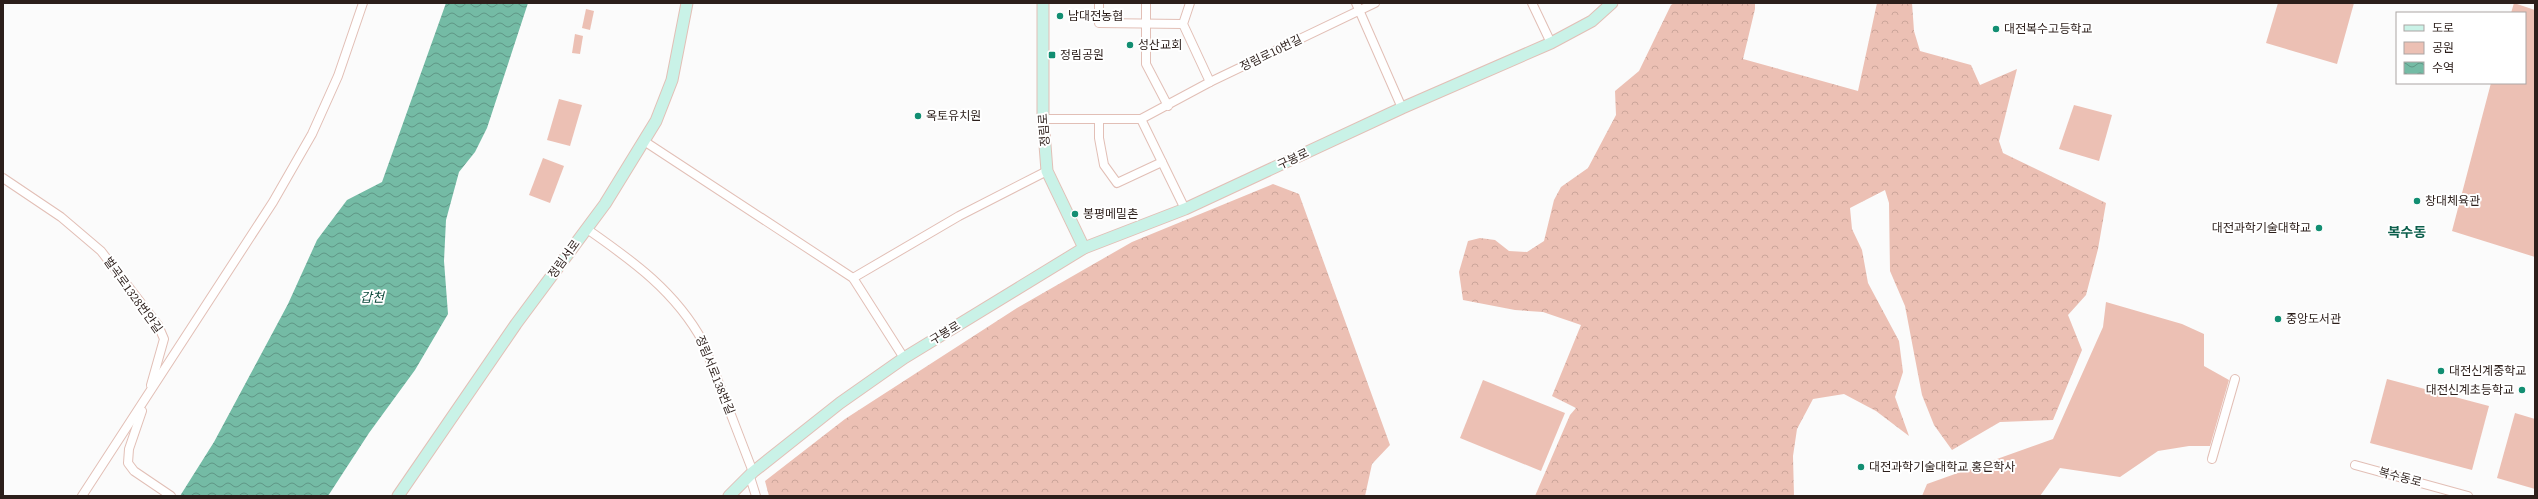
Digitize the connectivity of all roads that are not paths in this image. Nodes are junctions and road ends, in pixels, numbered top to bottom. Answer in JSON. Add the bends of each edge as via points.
{"nodes":[{"id":1,"x":363,"y":3,"type":"edge"},
{"id":2,"x":687,"y":3,"type":"edge"},
{"id":3,"x":1043,"y":3,"type":"edge"},
{"id":4,"x":1099,"y":3,"type":"edge"},
{"id":5,"x":1146,"y":3,"type":"edge"},
{"id":6,"x":1190,"y":3,"type":"edge"},
{"id":7,"x":1356,"y":3,"type":"edge"},
{"id":8,"x":1375,"y":3,"type":"edge"},
{"id":9,"x":1532,"y":3,"type":"edge"},
{"id":10,"x":1612,"y":3,"type":"edge"},
{"id":11,"x":1358,"y":12,"type":"junction"},
{"id":12,"x":1146,"y":24,"type":"junction"},
{"id":13,"x":1183,"y":24,"type":"junction"},
{"id":14,"x":1551,"y":43,"type":"junction"},
{"id":15,"x":1210,"y":82,"type":"junction"},
{"id":16,"x":1168,"y":106,"type":"junction"},
{"id":17,"x":1402,"y":108,"type":"junction"},
{"id":18,"x":1043,"y":119,"type":"junction"},
{"id":19,"x":1141,"y":119,"type":"junction"},
{"id":20,"x":1099,"y":120,"type":"junction"},
{"id":21,"x":644,"y":141,"type":"junction"},
{"id":22,"x":1162,"y":162,"type":"junction"},
{"id":23,"x":1047,"y":171,"type":"junction"},
{"id":24,"x":3,"y":178,"type":"edge"},
{"id":25,"x":1185,"y":209,"type":"junction"},
{"id":26,"x":586,"y":229,"type":"junction"},
{"id":27,"x":1084,"y":248,"type":"junction"},
{"id":28,"x":853,"y":278,"type":"junction"},
{"id":29,"x":904,"y":358,"type":"junction"},
{"id":30,"x":2235,"y":379,"type":"dead end"},
{"id":31,"x":147,"y":398,"type":"junction"},
{"id":32,"x":2212,"y":459,"type":"dead end"},
{"id":33,"x":2355,"y":465,"type":"dead end"},
{"id":34,"x":752,"y":474,"type":"junction"},
{"id":35,"x":82,"y":496,"type":"edge"},
{"id":36,"x":171,"y":496,"type":"edge"},
{"id":37,"x":398,"y":496,"type":"edge"},
{"id":38,"x":729,"y":496,"type":"edge"},
{"id":39,"x":756,"y":496,"type":"edge"},
{"id":40,"x":2468,"y":496,"type":"edge"}],
"edges":[{"from":1,"to":31,"type":"street","via":[[338,76],[312,134],[273,202]]},
{"from":2,"to":21,"type":"street","name":"정림서로","via":[[672,80],[656,121]]},
{"from":3,"to":18,"type":"street","name":"정림로"},
{"from":4,"to":12,"type":"street","via":[[1099,23]]},
{"from":5,"to":12,"type":"street"},
{"from":6,"to":13,"type":"street"},
{"from":7,"to":11,"type":"street"},
{"from":8,"to":11,"type":"street","name":"정림로10번길"},
{"from":9,"to":14,"type":"street"},
{"from":10,"to":14,"type":"street","name":"구봉로","via":[[1592,21]]},
{"from":11,"to":15,"type":"street","name":"정림로10번길"},
{"from":11,"to":17,"type":"street"},
{"from":12,"to":13,"type":"street"},
{"from":12,"to":16,"type":"street","via":[[1146,64]]},
{"from":13,"to":15,"type":"street"},
{"from":14,"to":17,"type":"street","name":"구봉로"},
{"from":15,"to":16,"type":"street","name":"정림로10번길"},
{"from":16,"to":19,"type":"street","name":"정림로10번길"},
{"from":17,"to":25,"type":"street","name":"구봉로"},
{"from":18,"to":20,"type":"street","name":"정림로10번길"},
{"from":18,"to":23,"type":"street","name":"정림로"},
{"from":19,"to":20,"type":"street","name":"정림로10번길"},
{"from":19,"to":22,"type":"street"},
{"from":20,"to":22,"type":"street","via":[[1104,165],[1117,184]]},
{"from":21,"to":26,"type":"street","name":"정림서로"},
{"from":21,"to":28,"type":"street"},
{"from":22,"to":25,"type":"street"},
{"from":23,"to":27,"type":"street","name":"정림로"},
{"from":23,"to":28,"type":"street","via":[[959,216]]},
{"from":24,"to":31,"type":"street","name":"벌곡로1328번안길","via":[[61,217],[102,251],[158,325],[164,339]]},
{"from":25,"to":27,"type":"street","name":"구봉로"},
{"from":26,"to":34,"type":"street","name":"정림서로138번길","via":[[656,280],[692,322],[703,342]]},
{"from":26,"to":37,"type":"street","name":"정림서로","via":[[516,324]]},
{"from":27,"to":29,"type":"street","name":"구봉로"},
{"from":28,"to":29,"type":"street"},
{"from":29,"to":34,"type":"street","name":"구봉로","via":[[840,403]]},
{"from":30,"to":32,"type":"street"},
{"from":31,"to":35,"type":"street"},
{"from":31,"to":36,"type":"street","name":"벌곡로1328번안길","via":[[129,449],[128,463],[134,471]]},
{"from":33,"to":40,"type":"street","name":"복수동로"},
{"from":34,"to":38,"type":"street","name":"구봉로"},
{"from":34,"to":39,"type":"street","name":"정림서로138번길"}]}
